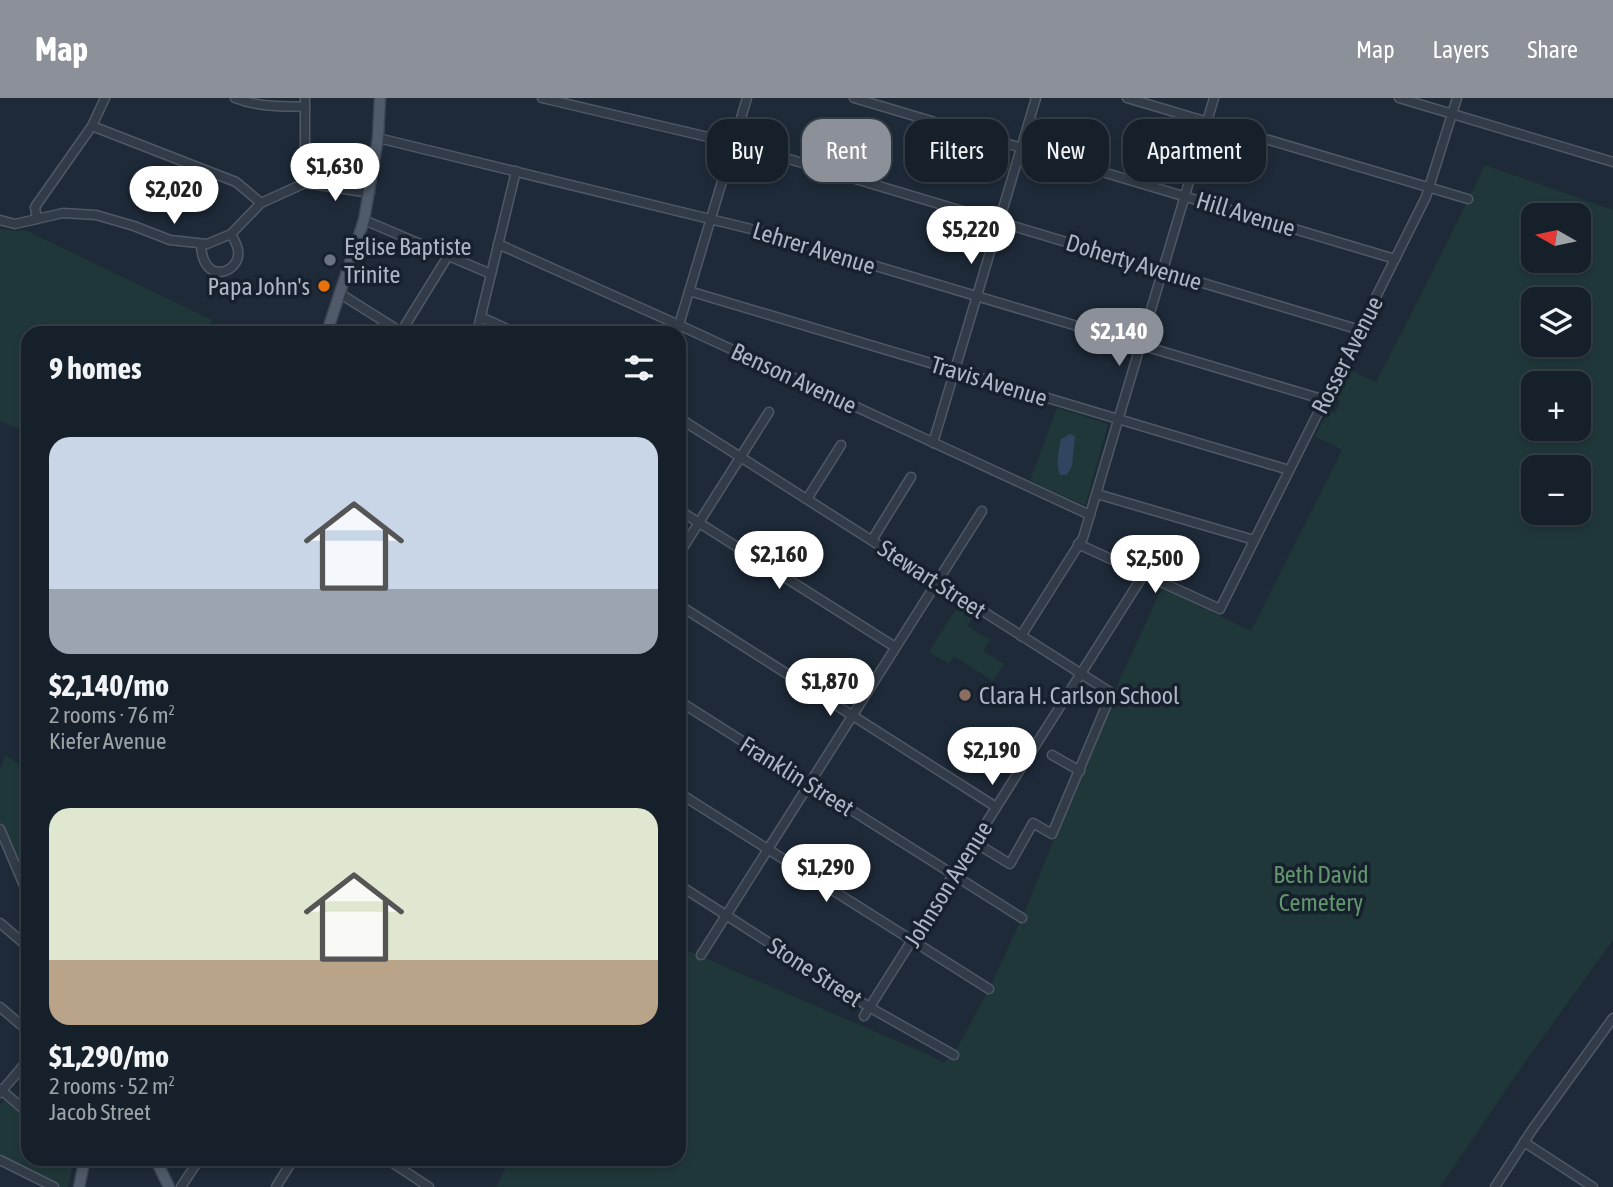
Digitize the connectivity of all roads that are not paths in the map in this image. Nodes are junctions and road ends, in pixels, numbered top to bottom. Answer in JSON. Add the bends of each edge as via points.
{"nodes":[{"id":1,"x":106,"y":98,"type":"edge"},
{"id":2,"x":234,"y":98,"type":"edge"},
{"id":3,"x":380,"y":98,"type":"edge"},
{"id":4,"x":542,"y":98,"type":"edge"},
{"id":5,"x":747,"y":98,"type":"edge"},
{"id":6,"x":855,"y":98,"type":"edge"},
{"id":7,"x":1036,"y":98,"type":"edge"},
{"id":8,"x":1127,"y":98,"type":"edge"},
{"id":9,"x":1214,"y":98,"type":"edge"},
{"id":10,"x":1399,"y":98,"type":"edge"},
{"id":11,"x":1457,"y":98,"type":"edge"},
{"id":12,"x":305,"y":102,"type":"edge"},
{"id":13,"x":1452,"y":114,"type":"junction"},
{"id":14,"x":741,"y":119,"type":"edge"},
{"id":15,"x":1197,"y":119,"type":"edge"},
{"id":16,"x":1208,"y":119,"type":"edge"},
{"id":17,"x":92,"y":126,"type":"junction"},
{"id":18,"x":379,"y":138,"type":"junction"},
{"id":19,"x":707,"y":138,"type":"edge"},
{"id":20,"x":1266,"y":139,"type":"edge"},
{"id":21,"x":1021,"y":148,"type":"junction"},
{"id":22,"x":788,"y":160,"type":"edge"},
{"id":23,"x":1613,"y":162,"type":"edge"},
{"id":24,"x":516,"y":172,"type":"junction"},
{"id":25,"x":722,"y":182,"type":"edge"},
{"id":26,"x":1189,"y":182,"type":"edge"},
{"id":27,"x":305,"y":183,"type":"junction"},
{"id":28,"x":1430,"y":188,"type":"junction"},
{"id":29,"x":370,"y":193,"type":"junction"},
{"id":30,"x":1185,"y":196,"type":"junction"},
{"id":31,"x":1468,"y":199,"type":"dead end"},
{"id":32,"x":261,"y":203,"type":"junction"},
{"id":33,"x":711,"y":218,"type":"junction"},
{"id":34,"x":37,"y":219,"type":"junction"},
{"id":35,"x":0,"y":220,"type":"edge"},
{"id":36,"x":364,"y":220,"type":"junction"},
{"id":37,"x":999,"y":222,"type":"junction"},
{"id":38,"x":231,"y":234,"type":"junction"},
{"id":39,"x":201,"y":244,"type":"junction"},
{"id":40,"x":498,"y":244,"type":"junction"},
{"id":41,"x":448,"y":256,"type":"junction"},
{"id":42,"x":1395,"y":259,"type":"junction"},
{"id":43,"x":1163,"y":271,"type":"junction"},
{"id":44,"x":491,"y":274,"type":"junction"},
{"id":45,"x":690,"y":291,"type":"junction"},
{"id":46,"x":340,"y":293,"type":"junction"},
{"id":47,"x":977,"y":296,"type":"junction"},
{"id":48,"x":481,"y":317,"type":"junction"},
{"id":49,"x":679,"y":325,"type":"joint"},
{"id":50,"x":329,"y":326,"type":"edge"},
{"id":51,"x":392,"y":326,"type":"edge"},
{"id":52,"x":405,"y":326,"type":"edge"},
{"id":53,"x":479,"y":326,"type":"edge"},
{"id":54,"x":501,"y":326,"type":"edge"},
{"id":55,"x":686,"y":328,"type":"edge"},
{"id":56,"x":1360,"y":330,"type":"junction"},
{"id":57,"x":1141,"y":345,"type":"junction"},
{"id":58,"x":954,"y":371,"type":"junction"},
{"id":59,"x":1325,"y":400,"type":"junction"},
{"id":60,"x":769,"y":412,"type":"dead end"},
{"id":61,"x":1118,"y":420,"type":"junction"},
{"id":62,"x":686,"y":422,"type":"edge"},
{"id":63,"x":933,"y":443,"type":"junction"},
{"id":64,"x":841,"y":446,"type":"dead end"},
{"id":65,"x":741,"y":457,"type":"junction"},
{"id":66,"x":1289,"y":471,"type":"junction"},
{"id":67,"x":911,"y":477,"type":"dead end"},
{"id":68,"x":1097,"y":494,"type":"junction"},
{"id":69,"x":807,"y":499,"type":"junction"},
{"id":70,"x":982,"y":510,"type":"dead end"},
{"id":71,"x":686,"y":514,"type":"edge"},
{"id":72,"x":1090,"y":515,"type":"junction"},
{"id":73,"x":699,"y":522,"type":"junction"},
{"id":74,"x":872,"y":540,"type":"junction"},
{"id":75,"x":1254,"y":540,"type":"junction"},
{"id":76,"x":686,"y":543,"type":"edge"},
{"id":77,"x":1078,"y":544,"type":"junction"},
{"id":78,"x":1144,"y":574,"type":"junction"},
{"id":79,"x":937,"y":582,"type":"junction"},
{"id":80,"x":686,"y":609,"type":"edge"},
{"id":81,"x":1021,"y":636,"type":"junction"},
{"id":82,"x":895,"y":647,"type":"junction"},
{"id":83,"x":1081,"y":674,"type":"junction"},
{"id":84,"x":1103,"y":688,"type":"junction"},
{"id":85,"x":1114,"y":694,"type":"dead end"},
{"id":86,"x":686,"y":705,"type":"edge"},
{"id":87,"x":852,"y":716,"type":"junction"},
{"id":88,"x":1052,"y":755,"type":"dead end"},
{"id":89,"x":1080,"y":771,"type":"junction"},
{"id":90,"x":809,"y":784,"type":"junction"},
{"id":91,"x":686,"y":797,"type":"edge"},
{"id":92,"x":996,"y":807,"type":"junction"},
{"id":93,"x":0,"y":829,"type":"edge"},
{"id":94,"x":3,"y":840,"type":"edge"},
{"id":95,"x":974,"y":842,"type":"junction"},
{"id":96,"x":767,"y":849,"type":"junction"},
{"id":97,"x":953,"y":876,"type":"junction"},
{"id":98,"x":21,"y":880,"type":"edge"},
{"id":99,"x":686,"y":890,"type":"edge"},
{"id":100,"x":725,"y":915,"type":"junction"},
{"id":101,"x":1022,"y":918,"type":"dead end"},
{"id":102,"x":0,"y":923,"type":"edge"},
{"id":103,"x":21,"y":941,"type":"edge"},
{"id":104,"x":911,"y":941,"type":"junction"},
{"id":105,"x":701,"y":955,"type":"dead end"},
{"id":106,"x":989,"y":989,"type":"dead end"},
{"id":107,"x":0,"y":1006,"type":"edge"},
{"id":108,"x":869,"y":1007,"type":"junction"},
{"id":109,"x":864,"y":1016,"type":"dead end"},
{"id":110,"x":1613,"y":1018,"type":"edge"},
{"id":111,"x":21,"y":1025,"type":"edge"},
{"id":112,"x":954,"y":1055,"type":"dead end"},
{"id":113,"x":21,"y":1068,"type":"edge"},
{"id":114,"x":1,"y":1091,"type":"edge"},
{"id":115,"x":21,"y":1107,"type":"edge"},
{"id":116,"x":1524,"y":1142,"type":"junction"},
{"id":117,"x":0,"y":1160,"type":"edge"},
{"id":118,"x":82,"y":1166,"type":"edge"},
{"id":119,"x":159,"y":1166,"type":"edge"},
{"id":120,"x":195,"y":1166,"type":"edge"},
{"id":121,"x":290,"y":1166,"type":"edge"},
{"id":122,"x":397,"y":1166,"type":"edge"},
{"id":123,"x":279,"y":1186,"type":"edge"},
{"id":124,"x":54,"y":1187,"type":"edge"},
{"id":125,"x":79,"y":1187,"type":"edge"},
{"id":126,"x":169,"y":1187,"type":"edge"},
{"id":127,"x":181,"y":1187,"type":"edge"},
{"id":128,"x":429,"y":1187,"type":"edge"},
{"id":129,"x":1495,"y":1187,"type":"edge"},
{"id":130,"x":1593,"y":1187,"type":"edge"}],
"edges":[{"from":1,"to":17,"type":"street"},
{"from":2,"to":12,"type":"street","via":[[261,105]]},
{"from":3,"to":18,"type":"main road"},
{"from":4,"to":19,"type":"street","name":"Doherty Avenue"},
{"from":5,"to":14,"type":"street"},
{"from":6,"to":21,"type":"street","name":"Hill Avenue"},
{"from":7,"to":21,"type":"street"},
{"from":8,"to":15,"type":"street"},
{"from":9,"to":16,"type":"street"},
{"from":10,"to":13,"type":"street"},
{"from":11,"to":13,"type":"street","name":"Rosser Avenue"},
{"from":12,"to":27,"type":"street"},
{"from":13,"to":23,"type":"street"},
{"from":13,"to":28,"type":"street","name":"Rosser Avenue"},
{"from":17,"to":32,"type":"street","via":[[236,182]]},
{"from":17,"to":34,"type":"street","via":[[35,207]]},
{"from":18,"to":24,"type":"street","name":"Lehrer Avenue"},
{"from":18,"to":29,"type":"main road"},
{"from":20,"to":28,"type":"street"},
{"from":21,"to":30,"type":"street","name":"Hill Avenue"},
{"from":21,"to":37,"type":"street"},
{"from":22,"to":37,"type":"street","name":"Doherty Avenue"},
{"from":24,"to":33,"type":"street","name":"Lehrer Avenue"},
{"from":24,"to":40,"type":"street"},
{"from":25,"to":33,"type":"street"},
{"from":26,"to":30,"type":"street"},
{"from":27,"to":29,"type":"street"},
{"from":27,"to":32,"type":"street"},
{"from":28,"to":31,"type":"street"},
{"from":28,"to":42,"type":"street","name":"Rosser Avenue"},
{"from":29,"to":36,"type":"main road"},
{"from":30,"to":42,"type":"street","name":"Hill Avenue"},
{"from":30,"to":43,"type":"street"},
{"from":32,"to":38,"type":"street"},
{"from":33,"to":45,"type":"street"},
{"from":33,"to":47,"type":"street","name":"Lehrer Avenue"},
{"from":34,"to":35,"type":"street","via":[[15,224]]},
{"from":34,"to":39,"type":"street","via":[[63,213],[96,215],[170,240]]},
{"from":36,"to":41,"type":"street"},
{"from":36,"to":46,"type":"main road"},
{"from":37,"to":43,"type":"street","name":"Doherty Avenue"},
{"from":37,"to":47,"type":"street"},
{"from":38,"to":39,"type":"street"},
{"from":38,"to":39,"type":"street","via":[[238,258],[226,271],[209,268]]},
{"from":40,"to":44,"type":"street"},
{"from":40,"to":49,"type":"street","name":"Benson Avenue"},
{"from":41,"to":44,"type":"street"},
{"from":41,"to":52,"type":"street"},
{"from":42,"to":56,"type":"street","name":"Rosser Avenue"},
{"from":43,"to":56,"type":"street","name":"Doherty Avenue"},
{"from":43,"to":57,"type":"street"},
{"from":44,"to":48,"type":"street"},
{"from":45,"to":49,"type":"street"},
{"from":45,"to":58,"type":"street","name":"Travis Avenue"},
{"from":46,"to":50,"type":"main road"},
{"from":46,"to":51,"type":"street"},
{"from":47,"to":57,"type":"street","name":"Lehrer Avenue"},
{"from":47,"to":58,"type":"street"},
{"from":48,"to":53,"type":"street"},
{"from":48,"to":54,"type":"street"},
{"from":55,"to":63,"type":"street","name":"Benson Avenue"},
{"from":56,"to":59,"type":"street","name":"Rosser Avenue"},
{"from":57,"to":59,"type":"street","name":"Lehrer Avenue"},
{"from":57,"to":61,"type":"street"},
{"from":58,"to":61,"type":"street","name":"Travis Avenue"},
{"from":58,"to":63,"type":"street"},
{"from":59,"to":66,"type":"street","name":"Rosser Avenue"},
{"from":60,"to":65,"type":"street"},
{"from":61,"to":66,"type":"street","name":"Travis Avenue"},
{"from":61,"to":68,"type":"street"},
{"from":62,"to":65,"type":"street","name":"Stewart Street"},
{"from":63,"to":72,"type":"street","name":"Benson Avenue"},
{"from":64,"to":69,"type":"street"},
{"from":65,"to":69,"type":"street","name":"Stewart Street"},
{"from":65,"to":73,"type":"street"},
{"from":66,"to":75,"type":"street","name":"Rosser Avenue"},
{"from":67,"to":74,"type":"street"},
{"from":68,"to":72,"type":"street"},
{"from":68,"to":75,"type":"street"},
{"from":69,"to":74,"type":"street","name":"Stewart Street"},
{"from":70,"to":79,"type":"street"},
{"from":71,"to":73,"type":"street"},
{"from":72,"to":77,"type":"street"},
{"from":73,"to":76,"type":"street"},
{"from":73,"to":82,"type":"street"},
{"from":74,"to":79,"type":"street","name":"Stewart Street"},
{"from":75,"to":78,"type":"street","name":"Rosser Avenue","via":[[1220,609]]},
{"from":77,"to":78,"type":"street"},
{"from":77,"to":81,"type":"street"},
{"from":78,"to":83,"type":"street","name":"Johnson Avenue"},
{"from":79,"to":81,"type":"street","name":"Stewart Street"},
{"from":79,"to":82,"type":"street"},
{"from":80,"to":87,"type":"street"},
{"from":81,"to":83,"type":"street","name":"Stewart Street"},
{"from":82,"to":87,"type":"street"},
{"from":83,"to":84,"type":"street","name":"Stewart Street"},
{"from":83,"to":92,"type":"street","name":"Johnson Avenue"},
{"from":84,"to":85,"type":"street","name":"Stewart Street"},
{"from":84,"to":89,"type":"street","via":[[1107,704]]},
{"from":86,"to":90,"type":"street","name":"Franklin Street"},
{"from":87,"to":90,"type":"street"},
{"from":87,"to":92,"type":"street"},
{"from":88,"to":89,"type":"street"},
{"from":89,"to":95,"type":"street","via":[[1052,834],[1033,823],[1010,864]]},
{"from":90,"to":96,"type":"street"},
{"from":90,"to":97,"type":"street","name":"Franklin Street"},
{"from":91,"to":96,"type":"street"},
{"from":92,"to":95,"type":"street","name":"Johnson Avenue"},
{"from":93,"to":94,"type":"street"},
{"from":94,"to":98,"type":"street"},
{"from":95,"to":97,"type":"street","name":"Johnson Avenue"},
{"from":96,"to":100,"type":"street"},
{"from":96,"to":104,"type":"street"},
{"from":97,"to":101,"type":"street","name":"Franklin Street"},
{"from":97,"to":104,"type":"street","name":"Johnson Avenue"},
{"from":99,"to":100,"type":"street","name":"Stone Street"},
{"from":100,"to":105,"type":"street"},
{"from":100,"to":108,"type":"street","name":"Stone Street"},
{"from":102,"to":103,"type":"street"},
{"from":104,"to":106,"type":"street"},
{"from":104,"to":108,"type":"street","name":"Johnson Avenue"},
{"from":107,"to":111,"type":"street"},
{"from":108,"to":109,"type":"street","name":"Johnson Avenue"},
{"from":108,"to":112,"type":"street","name":"Stone Street"},
{"from":110,"to":116,"type":"street"},
{"from":113,"to":114,"type":"street"},
{"from":114,"to":115,"type":"street"},
{"from":116,"to":129,"type":"street"},
{"from":116,"to":130,"type":"street"},
{"from":117,"to":124,"type":"street"},
{"from":118,"to":125,"type":"main road"},
{"from":119,"to":126,"type":"main road"},
{"from":120,"to":127,"type":"street"},
{"from":121,"to":123,"type":"street"},
{"from":122,"to":128,"type":"street"}]}
